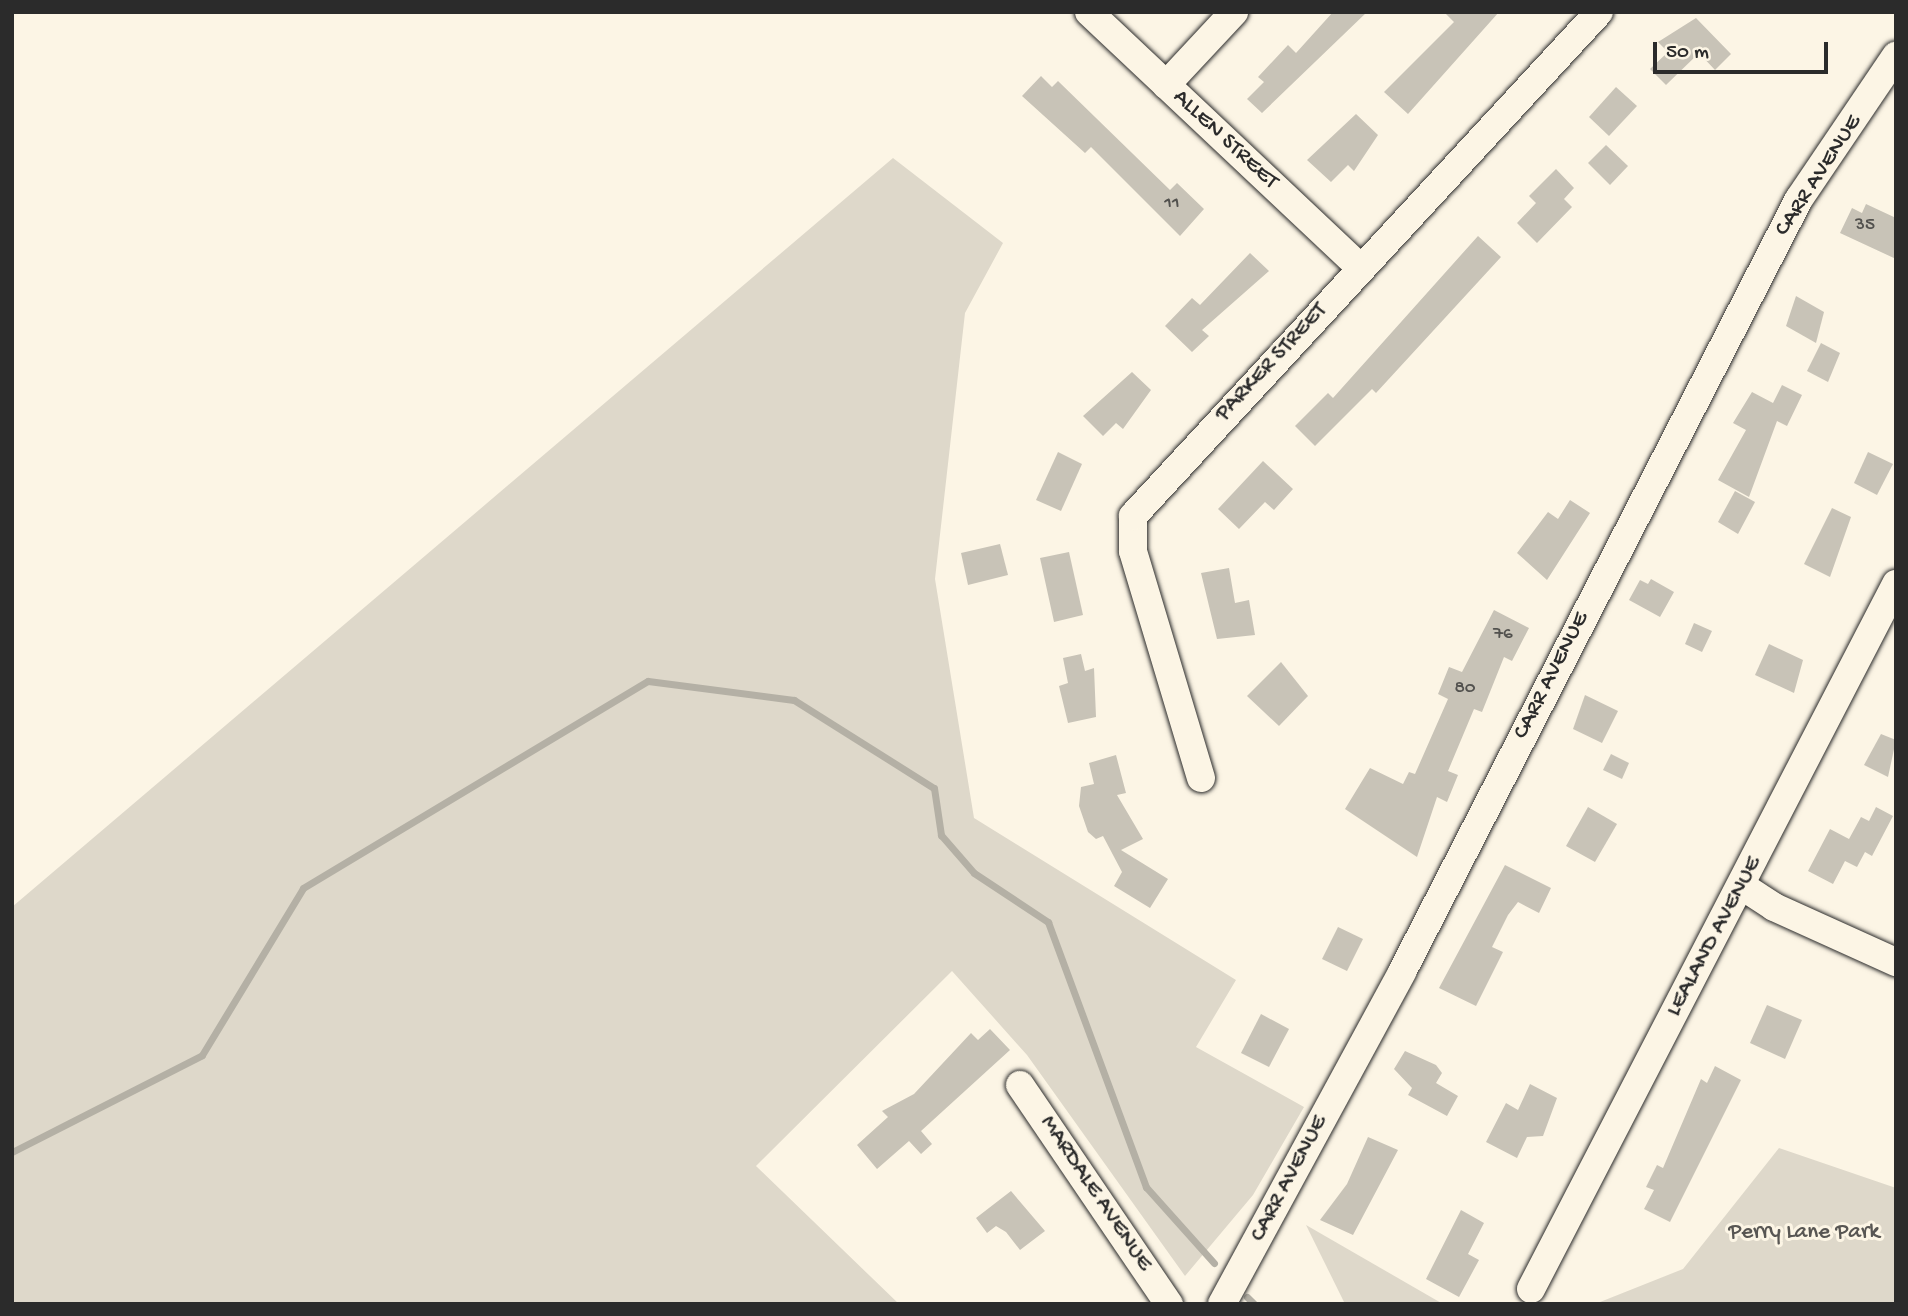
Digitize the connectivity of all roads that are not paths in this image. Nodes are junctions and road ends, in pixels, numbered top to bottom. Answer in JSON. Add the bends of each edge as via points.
{"nodes":[{"id":1,"x":1089,"y":12,"type":"edge"},
{"id":2,"x":1234,"y":12,"type":"edge"},
{"id":3,"x":1599,"y":12,"type":"edge"},
{"id":4,"x":1896,"y":56,"type":"edge"},
{"id":5,"x":1166,"y":85,"type":"junction"},
{"id":6,"x":1360,"y":267,"type":"junction"},
{"id":7,"x":1896,"y":584,"type":"edge"},
{"id":8,"x":1201,"y":778,"type":"dead end"},
{"id":9,"x":1742,"y":886,"type":"junction"},
{"id":10,"x":1896,"y":962,"type":"edge"},
{"id":11,"x":1020,"y":1085,"type":"dead end"},
{"id":12,"x":1531,"y":1289,"type":"dead end"},
{"id":13,"x":1170,"y":1304,"type":"edge"},
{"id":14,"x":1222,"y":1304,"type":"edge"}],
"edges":[{"from":1,"to":5,"type":"street","name":"ALLEN STREET"},
{"from":2,"to":5,"type":"street"},
{"from":3,"to":6,"type":"street","name":"PARKER STREET"},
{"from":4,"to":14,"type":"street","name":"CARR AVENUE","via":[[1799,199],[1402,972]]},
{"from":5,"to":6,"type":"street","name":"ALLEN STREET"},
{"from":6,"to":8,"type":"street","name":"PARKER STREET","via":[[1133,516],[1133,551]]},
{"from":7,"to":9,"type":"street","name":"LEALAND AVENUE"},
{"from":9,"to":10,"type":"street","via":[[1774,907]]},
{"from":9,"to":12,"type":"street","name":"LEALAND AVENUE"},
{"from":11,"to":13,"type":"street","name":"MARDALE AVENUE"}]}
